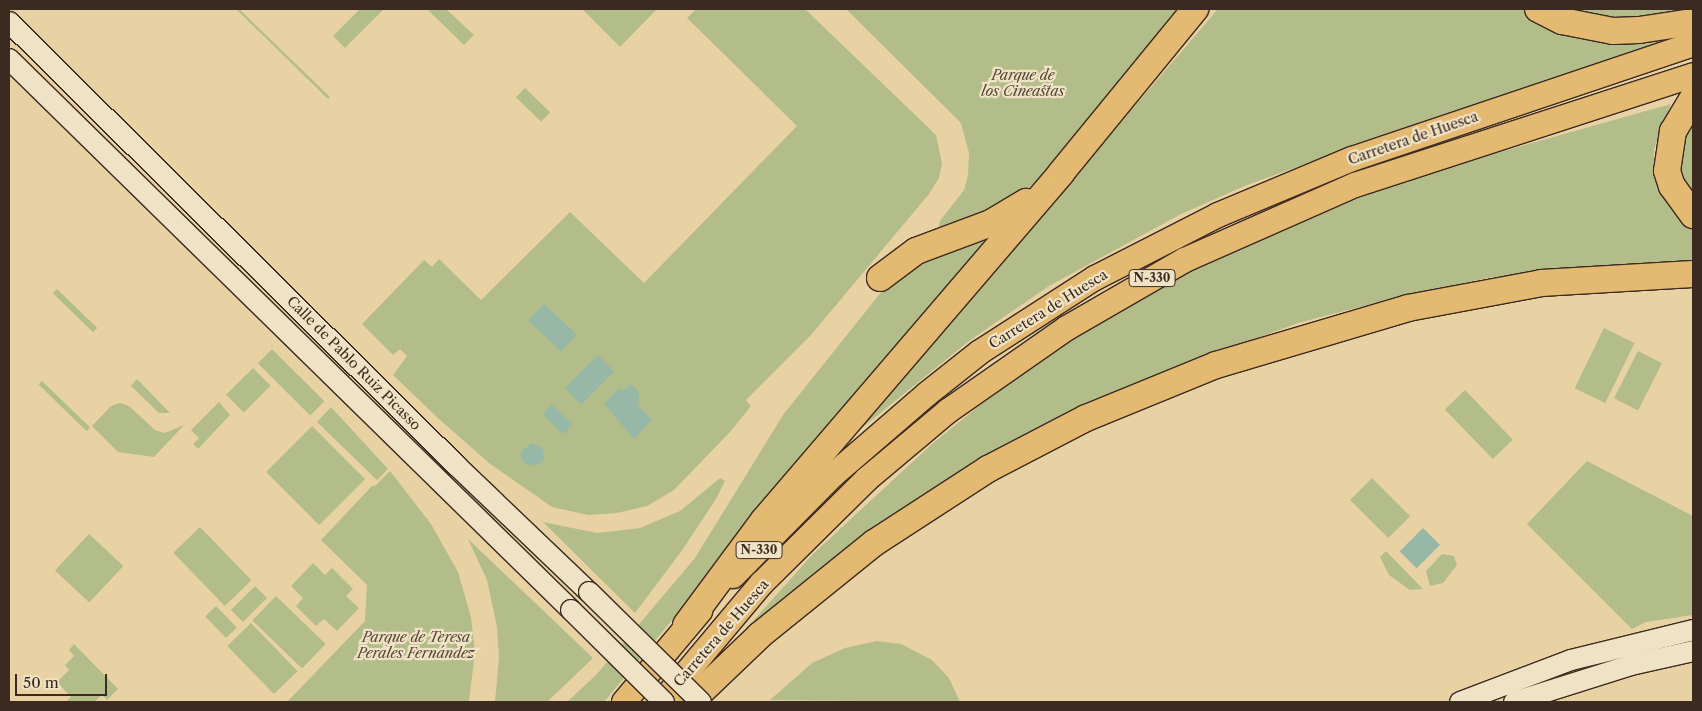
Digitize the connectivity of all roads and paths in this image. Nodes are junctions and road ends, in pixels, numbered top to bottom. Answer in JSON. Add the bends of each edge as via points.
{"nodes":[{"id":1,"x":1196,"y":9,"type":"edge"},
{"id":2,"x":1538,"y":9,"type":"edge"},
{"id":3,"x":9,"y":22,"type":"edge"},
{"id":4,"x":1693,"y":22,"type":"edge"},
{"id":5,"x":1693,"y":44,"type":"edge"},
{"id":6,"x":9,"y":59,"type":"edge"},
{"id":7,"x":1693,"y":75,"type":"edge"},
{"id":8,"x":1693,"y":98,"type":"edge"},
{"id":9,"x":1061,"y":173,"type":"junction"},
{"id":10,"x":1693,"y":215,"type":"edge"},
{"id":11,"x":1686,"y":272,"type":"edge"},
{"id":12,"x":880,"y":278,"type":"dead end"},
{"id":13,"x":686,"y":625,"type":"junction"},
{"id":14,"x":1693,"y":630,"type":"edge"},
{"id":15,"x":1693,"y":651,"type":"edge"},
{"id":16,"x":624,"y":702,"type":"edge"},
{"id":17,"x":663,"y":702,"type":"edge"},
{"id":18,"x":690,"y":702,"type":"edge"},
{"id":19,"x":701,"y":702,"type":"edge"},
{"id":20,"x":1460,"y":702,"type":"edge"},
{"id":21,"x":1514,"y":702,"type":"edge"}],
"edges":[{"from":1,"to":9,"type":"highway"},
{"from":2,"to":4,"type":"highway","via":[[1562,21],[1613,31]]},
{"from":3,"to":19,"type":"main road","name":"Calle de Pablo Ruiz Picasso","bridge":true,"via":[[457,466]]},
{"from":5,"to":13,"type":"highway","name":"Carretera de Huesca","number":"N-330","via":[[1352,159],[1218,214],[1095,278],[980,352],[879,434],[832,476]]},
{"from":6,"to":17,"type":"main road","name":"Calle de Pablo Ruiz Picasso","bridge":true},
{"from":7,"to":17,"type":"highway","name":"Carretera de Huesca","number":"N-330","via":[[1355,184],[1185,260],[1067,328],[948,411],[867,479],[762,584]]},
{"from":8,"to":10,"type":"highway","via":[[1673,131],[1667,171],[1677,195]]},
{"from":9,"to":12,"type":"highway","via":[[1014,210],[991,223],[916,251]]},
{"from":9,"to":13,"type":"highway","via":[[764,520]]},
{"from":11,"to":18,"type":"highway","via":[[1541,283],[1408,308],[1216,365],[1086,418],[988,469],[874,543],[760,635]]},
{"from":13,"to":16,"type":"highway","name":"Carretera de Huesca","number":"N-330"},
{"from":14,"to":20,"type":"main road","via":[[1571,660]]},
{"from":15,"to":21,"type":"main road","via":[[1631,665]]}]}
